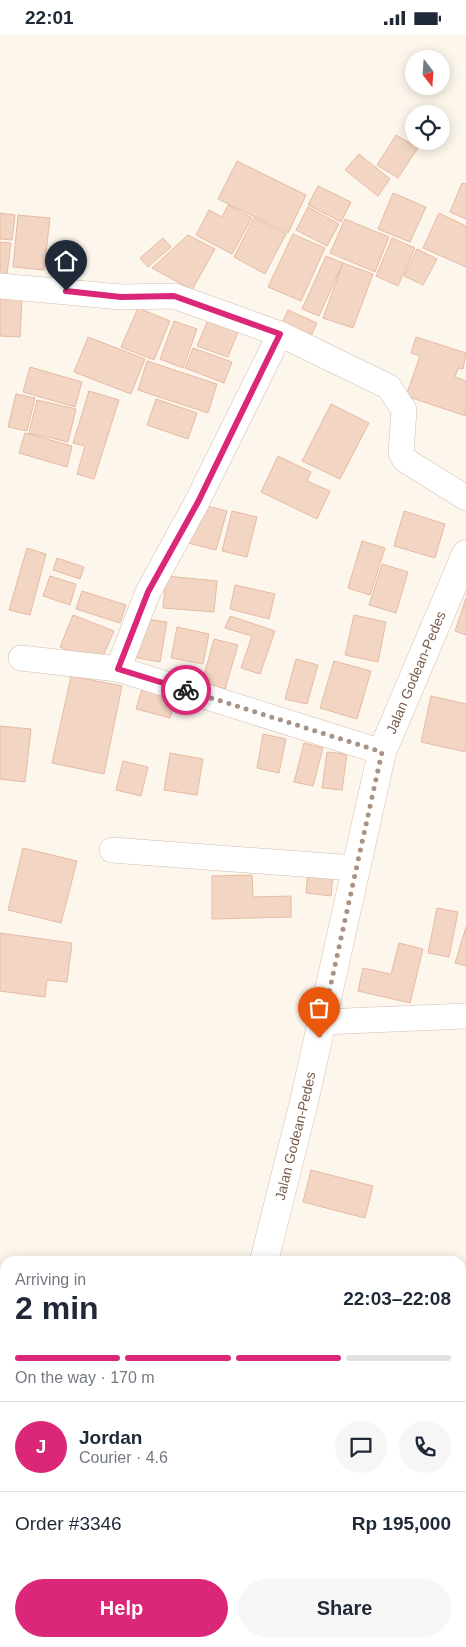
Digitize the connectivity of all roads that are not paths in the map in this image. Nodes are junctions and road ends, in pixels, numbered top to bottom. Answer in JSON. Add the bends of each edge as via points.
{"nodes":[{"id":1,"x":0,"y":286,"type":"edge"},
{"id":2,"x":280,"y":334,"type":"junction"},
{"id":3,"x":466,"y":498,"type":"edge"},
{"id":4,"x":466,"y":555,"type":"edge"},
{"id":5,"x":21,"y":658,"type":"dead end"},
{"id":6,"x":118,"y":669,"type":"junction"},
{"id":7,"x":382,"y":752,"type":"junction"},
{"id":8,"x":112,"y":850,"type":"dead end"},
{"id":9,"x":355,"y":867,"type":"junction"},
{"id":10,"x":466,"y":1016,"type":"edge"},
{"id":11,"x":322,"y":1022,"type":"junction"},
{"id":12,"x":265,"y":1256,"type":"edge"}],
"edges":[{"from":1,"to":2,"type":"street","via":[[121,297],[174,296]]},
{"from":2,"to":3,"type":"street","via":[[389,387],[404,410],[401,453],[405,460]]},
{"from":2,"to":6,"type":"street","via":[[198,502],[148,592]]},
{"from":4,"to":7,"type":"street","name":"Jalan Godean-Pedes"},
{"from":5,"to":6,"type":"street"},
{"from":6,"to":7,"type":"street"},
{"from":7,"to":9,"type":"street","name":"Jalan Godean-Pedes"},
{"from":8,"to":9,"type":"street"},
{"from":9,"to":11,"type":"street","name":"Jalan Godean-Pedes"},
{"from":10,"to":11,"type":"street"},
{"from":11,"to":12,"type":"street","name":"Jalan Godean-Pedes"}]}
